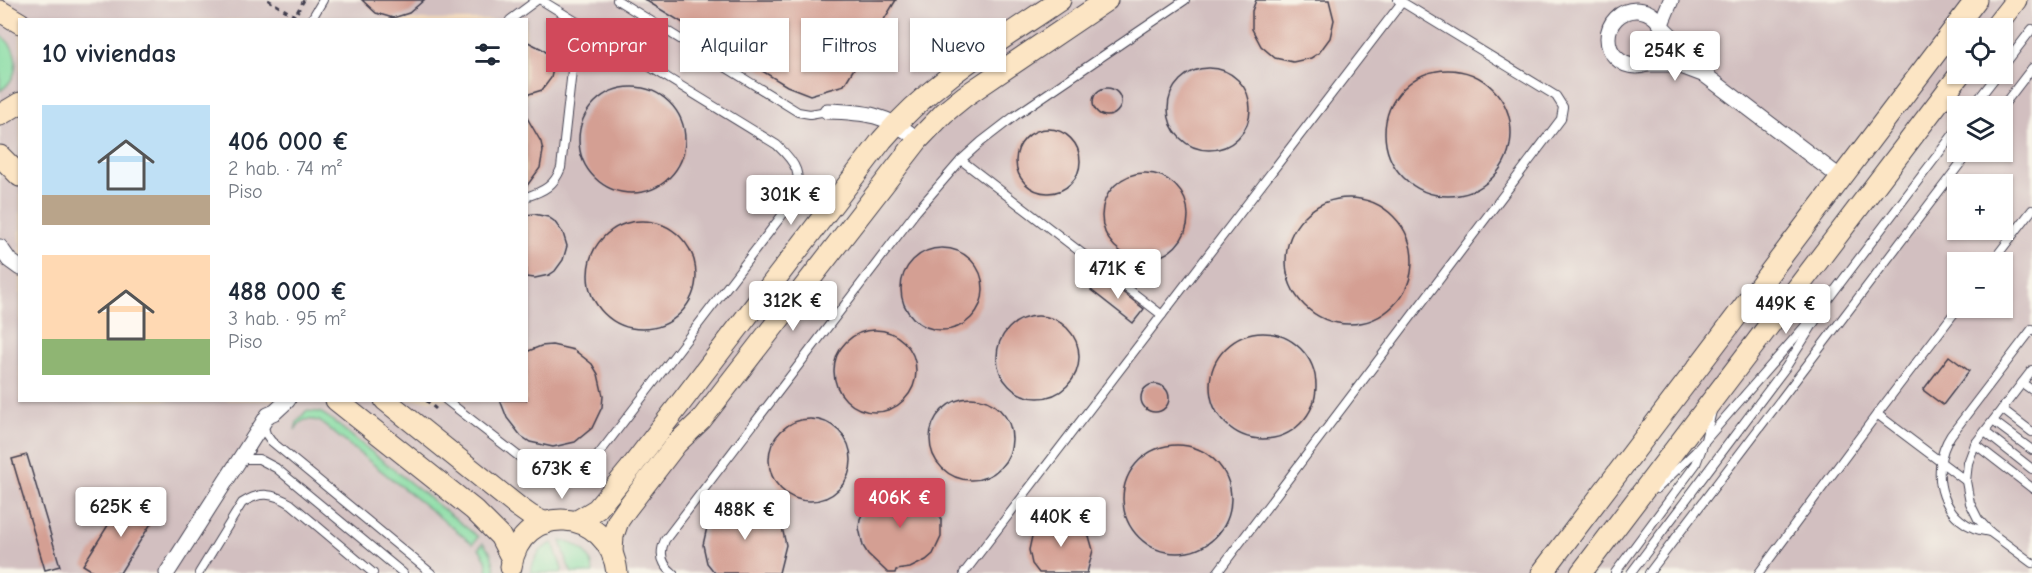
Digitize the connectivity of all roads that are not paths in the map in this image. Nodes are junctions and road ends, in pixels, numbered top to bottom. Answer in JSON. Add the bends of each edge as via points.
{"nodes":[{"id":1,"x":323,"y":0,"type":"edge"},
{"id":2,"x":539,"y":0,"type":"edge"},
{"id":3,"x":617,"y":0,"type":"edge"},
{"id":4,"x":1185,"y":0,"type":"edge"},
{"id":5,"x":1671,"y":0,"type":"edge"},
{"id":6,"x":1976,"y":0,"type":"edge"},
{"id":7,"x":2016,"y":0,"type":"edge"},
{"id":8,"x":1400,"y":1,"type":"edge"},
{"id":9,"x":1648,"y":5,"type":"edge"},
{"id":10,"x":1073,"y":6,"type":"edge"},
{"id":11,"x":1030,"y":9,"type":"edge"},
{"id":12,"x":0,"y":11,"type":"edge"},
{"id":13,"x":312,"y":18,"type":"edge"},
{"id":14,"x":513,"y":18,"type":"edge"},
{"id":15,"x":569,"y":18,"type":"edge"},
{"id":16,"x":2002,"y":18,"type":"edge"},
{"id":17,"x":18,"y":21,"type":"edge"},
{"id":18,"x":1661,"y":26,"type":"junction"},
{"id":19,"x":2032,"y":29,"type":"edge"},
{"id":20,"x":2013,"y":54,"type":"edge"},
{"id":21,"x":1646,"y":64,"type":"junction"},
{"id":22,"x":2032,"y":68,"type":"edge"},
{"id":23,"x":572,"y":72,"type":"edge"},
{"id":24,"x":658,"y":72,"type":"edge"},
{"id":25,"x":1705,"y":75,"type":"junction"},
{"id":26,"x":1952,"y":84,"type":"edge"},
{"id":27,"x":1990,"y":84,"type":"edge"},
{"id":28,"x":1981,"y":96,"type":"edge"},
{"id":29,"x":2010,"y":96,"type":"edge"},
{"id":30,"x":18,"y":104,"type":"edge"},
{"id":31,"x":827,"y":111,"type":"joint"},
{"id":32,"x":0,"y":115,"type":"edge"},
{"id":33,"x":896,"y":124,"type":"junction"},
{"id":34,"x":918,"y":140,"type":"junction"},
{"id":35,"x":1947,"y":142,"type":"edge"},
{"id":36,"x":0,"y":156,"type":"edge"},
{"id":37,"x":961,"y":160,"type":"junction"},
{"id":38,"x":1961,"y":162,"type":"edge"},
{"id":39,"x":18,"y":175,"type":"edge"},
{"id":40,"x":1841,"y":178,"type":"junction"},
{"id":41,"x":528,"y":196,"type":"edge"},
{"id":42,"x":2032,"y":210,"type":"edge"},
{"id":43,"x":0,"y":248,"type":"edge"},
{"id":44,"x":2000,"y":252,"type":"edge"},
{"id":45,"x":18,"y":267,"type":"edge"},
{"id":46,"x":1826,"y":302,"type":"junction"},
{"id":47,"x":1162,"y":315,"type":"junction"},
{"id":48,"x":1950,"y":318,"type":"edge"},
{"id":49,"x":2032,"y":328,"type":"edge"},
{"id":50,"x":2032,"y":370,"type":"edge"},
{"id":51,"x":2022,"y":382,"type":"junction"},
{"id":52,"x":2032,"y":390,"type":"edge"},
{"id":53,"x":1716,"y":395,"type":"junction"},
{"id":54,"x":286,"y":402,"type":"edge"},
{"id":55,"x":337,"y":402,"type":"edge"},
{"id":56,"x":387,"y":402,"type":"edge"},
{"id":57,"x":449,"y":402,"type":"edge"},
{"id":58,"x":2002,"y":409,"type":"junction"},
{"id":59,"x":267,"y":413,"type":"edge"},
{"id":60,"x":1877,"y":414,"type":"junction"},
{"id":61,"x":1994,"y":420,"type":"junction"},
{"id":62,"x":1985,"y":432,"type":"junction"},
{"id":63,"x":2032,"y":432,"type":"edge"},
{"id":64,"x":1705,"y":440,"type":"junction"},
{"id":65,"x":1975,"y":444,"type":"junction"},
{"id":66,"x":2032,"y":450,"type":"edge"},
{"id":67,"x":240,"y":459,"type":"junction"},
{"id":68,"x":1940,"y":462,"type":"junction"},
{"id":69,"x":2032,"y":469,"type":"edge"},
{"id":70,"x":1965,"y":481,"type":"junction"},
{"id":71,"x":2032,"y":488,"type":"edge"},
{"id":72,"x":577,"y":521,"type":"junction"},
{"id":73,"x":545,"y":523,"type":"junction"},
{"id":74,"x":1990,"y":532,"type":"junction"},
{"id":75,"x":1610,"y":534,"type":"junction"},
{"id":76,"x":612,"y":551,"type":"junction"},
{"id":77,"x":2032,"y":563,"type":"edge"},
{"id":78,"x":512,"y":566,"type":"edge"},
{"id":79,"x":167,"y":573,"type":"edge"},
{"id":80,"x":198,"y":573,"type":"edge"},
{"id":81,"x":373,"y":573,"type":"edge"},
{"id":82,"x":403,"y":573,"type":"edge"},
{"id":83,"x":431,"y":573,"type":"edge"},
{"id":84,"x":617,"y":573,"type":"edge"},
{"id":85,"x":672,"y":573,"type":"edge"},
{"id":86,"x":964,"y":573,"type":"edge"},
{"id":87,"x":1216,"y":573,"type":"edge"},
{"id":88,"x":1542,"y":573,"type":"edge"},
{"id":89,"x":1581,"y":573,"type":"edge"},
{"id":90,"x":1615,"y":573,"type":"edge"},
{"id":91,"x":1631,"y":573,"type":"edge"},
{"id":92,"x":1649,"y":573,"type":"edge"},
{"id":93,"x":1759,"y":573,"type":"edge"}],
"edges":[{"from":1,"to":13,"type":"lane"},
{"from":2,"to":14,"type":"lane"},
{"from":2,"to":15,"type":"lane"},
{"from":3,"to":31,"type":"lane","via":[[798,112]]},
{"from":4,"to":37,"type":"lane","via":[[1016,115]]},
{"from":5,"to":18,"type":"street"},
{"from":6,"to":40,"type":"street"},
{"from":7,"to":16,"type":"street"},
{"from":8,"to":47,"type":"lane"},
{"from":8,"to":87,"type":"lane","via":[[1556,96],[1563,107],[1561,119]]},
{"from":9,"to":18,"type":"street"},
{"from":9,"to":21,"type":"street","via":[[1619,15],[1608,36],[1611,51],[1623,63]]},
{"from":10,"to":11,"type":"street"},
{"from":10,"to":34,"type":"street","via":[[944,113]]},
{"from":11,"to":33,"type":"street","via":[[934,87]]},
{"from":12,"to":17,"type":"street"},
{"from":18,"to":21,"type":"street","via":[[1663,48]]},
{"from":18,"to":25,"type":"street","via":[[1699,63]]},
{"from":19,"to":20,"type":"lane"},
{"from":21,"to":25,"type":"street","via":[[1676,64]]},
{"from":22,"to":29,"type":"lane"},
{"from":23,"to":41,"type":"lane","via":[[561,168],[545,190]]},
{"from":24,"to":57,"type":"lane","via":[[777,145],[795,166],[798,176],[793,201],[584,474],[564,483],[548,479]]},
{"from":25,"to":40,"type":"street"},
{"from":26,"to":53,"type":"street"},
{"from":27,"to":28,"type":"lane"},
{"from":30,"to":32,"type":"street"},
{"from":31,"to":33,"type":"street","via":[[874,114]]},
{"from":33,"to":34,"type":"street"},
{"from":33,"to":72,"type":"street","via":[[630,470],[597,509]]},
{"from":34,"to":76,"type":"street","via":[[701,420],[676,444],[627,508],[618,521]]},
{"from":35,"to":46,"type":"lane"},
{"from":36,"to":39,"type":"street"},
{"from":37,"to":47,"type":"lane"},
{"from":37,"to":85,"type":"lane","via":[[915,213],[665,540],[661,555]]},
{"from":38,"to":92,"type":"lane"},
{"from":40,"to":88,"type":"street"},
{"from":42,"to":44,"type":"lane"},
{"from":43,"to":45,"type":"street"},
{"from":46,"to":64,"type":"lane"},
{"from":46,"to":91,"type":"lane","via":[[1786,367]]},
{"from":47,"to":86,"type":"lane"},
{"from":48,"to":60,"type":"lane"},
{"from":49,"to":68,"type":"lane","via":[[1951,435]]},
{"from":50,"to":51,"type":"lane"},
{"from":51,"to":52,"type":"lane"},
{"from":51,"to":58,"type":"lane"},
{"from":53,"to":64,"type":"lane"},
{"from":53,"to":75,"type":"street"},
{"from":54,"to":59,"type":"street","via":[[275,412]]},
{"from":55,"to":78,"type":"street","via":[[474,510],[500,536]]},
{"from":56,"to":73,"type":"street","via":[[517,506]]},
{"from":58,"to":61,"type":"lane"},
{"from":58,"to":63,"type":"lane"},
{"from":59,"to":67,"type":"street"},
{"from":59,"to":83,"type":"lane","via":[[266,434],[271,441]]},
{"from":60,"to":68,"type":"lane"},
{"from":60,"to":93,"type":"lane"},
{"from":61,"to":62,"type":"lane"},
{"from":61,"to":66,"type":"lane"},
{"from":62,"to":65,"type":"lane"},
{"from":62,"to":69,"type":"lane"},
{"from":64,"to":75,"type":"lane"},
{"from":64,"to":90,"type":"lane","via":[[1696,464]]},
{"from":65,"to":70,"type":"lane"},
{"from":65,"to":71,"type":"lane"},
{"from":67,"to":79,"type":"street"},
{"from":67,"to":82,"type":"lane","via":[[259,459],[276,468]]},
{"from":68,"to":70,"type":"lane"},
{"from":68,"to":74,"type":"lane","via":[[1941,483],[1950,510],[1967,527]]},
{"from":70,"to":74,"type":"lane","via":[[1970,503]]},
{"from":72,"to":73,"type":"street"},
{"from":72,"to":76,"type":"street","via":[[598,532]]},
{"from":73,"to":78,"type":"street","via":[[523,538]]},
{"from":74,"to":77,"type":"lane"},
{"from":75,"to":89,"type":"street"},
{"from":76,"to":84,"type":"street"},
{"from":80,"to":81,"type":"lane","via":[[242,503],[262,493],[276,495],[291,504]]}]}
